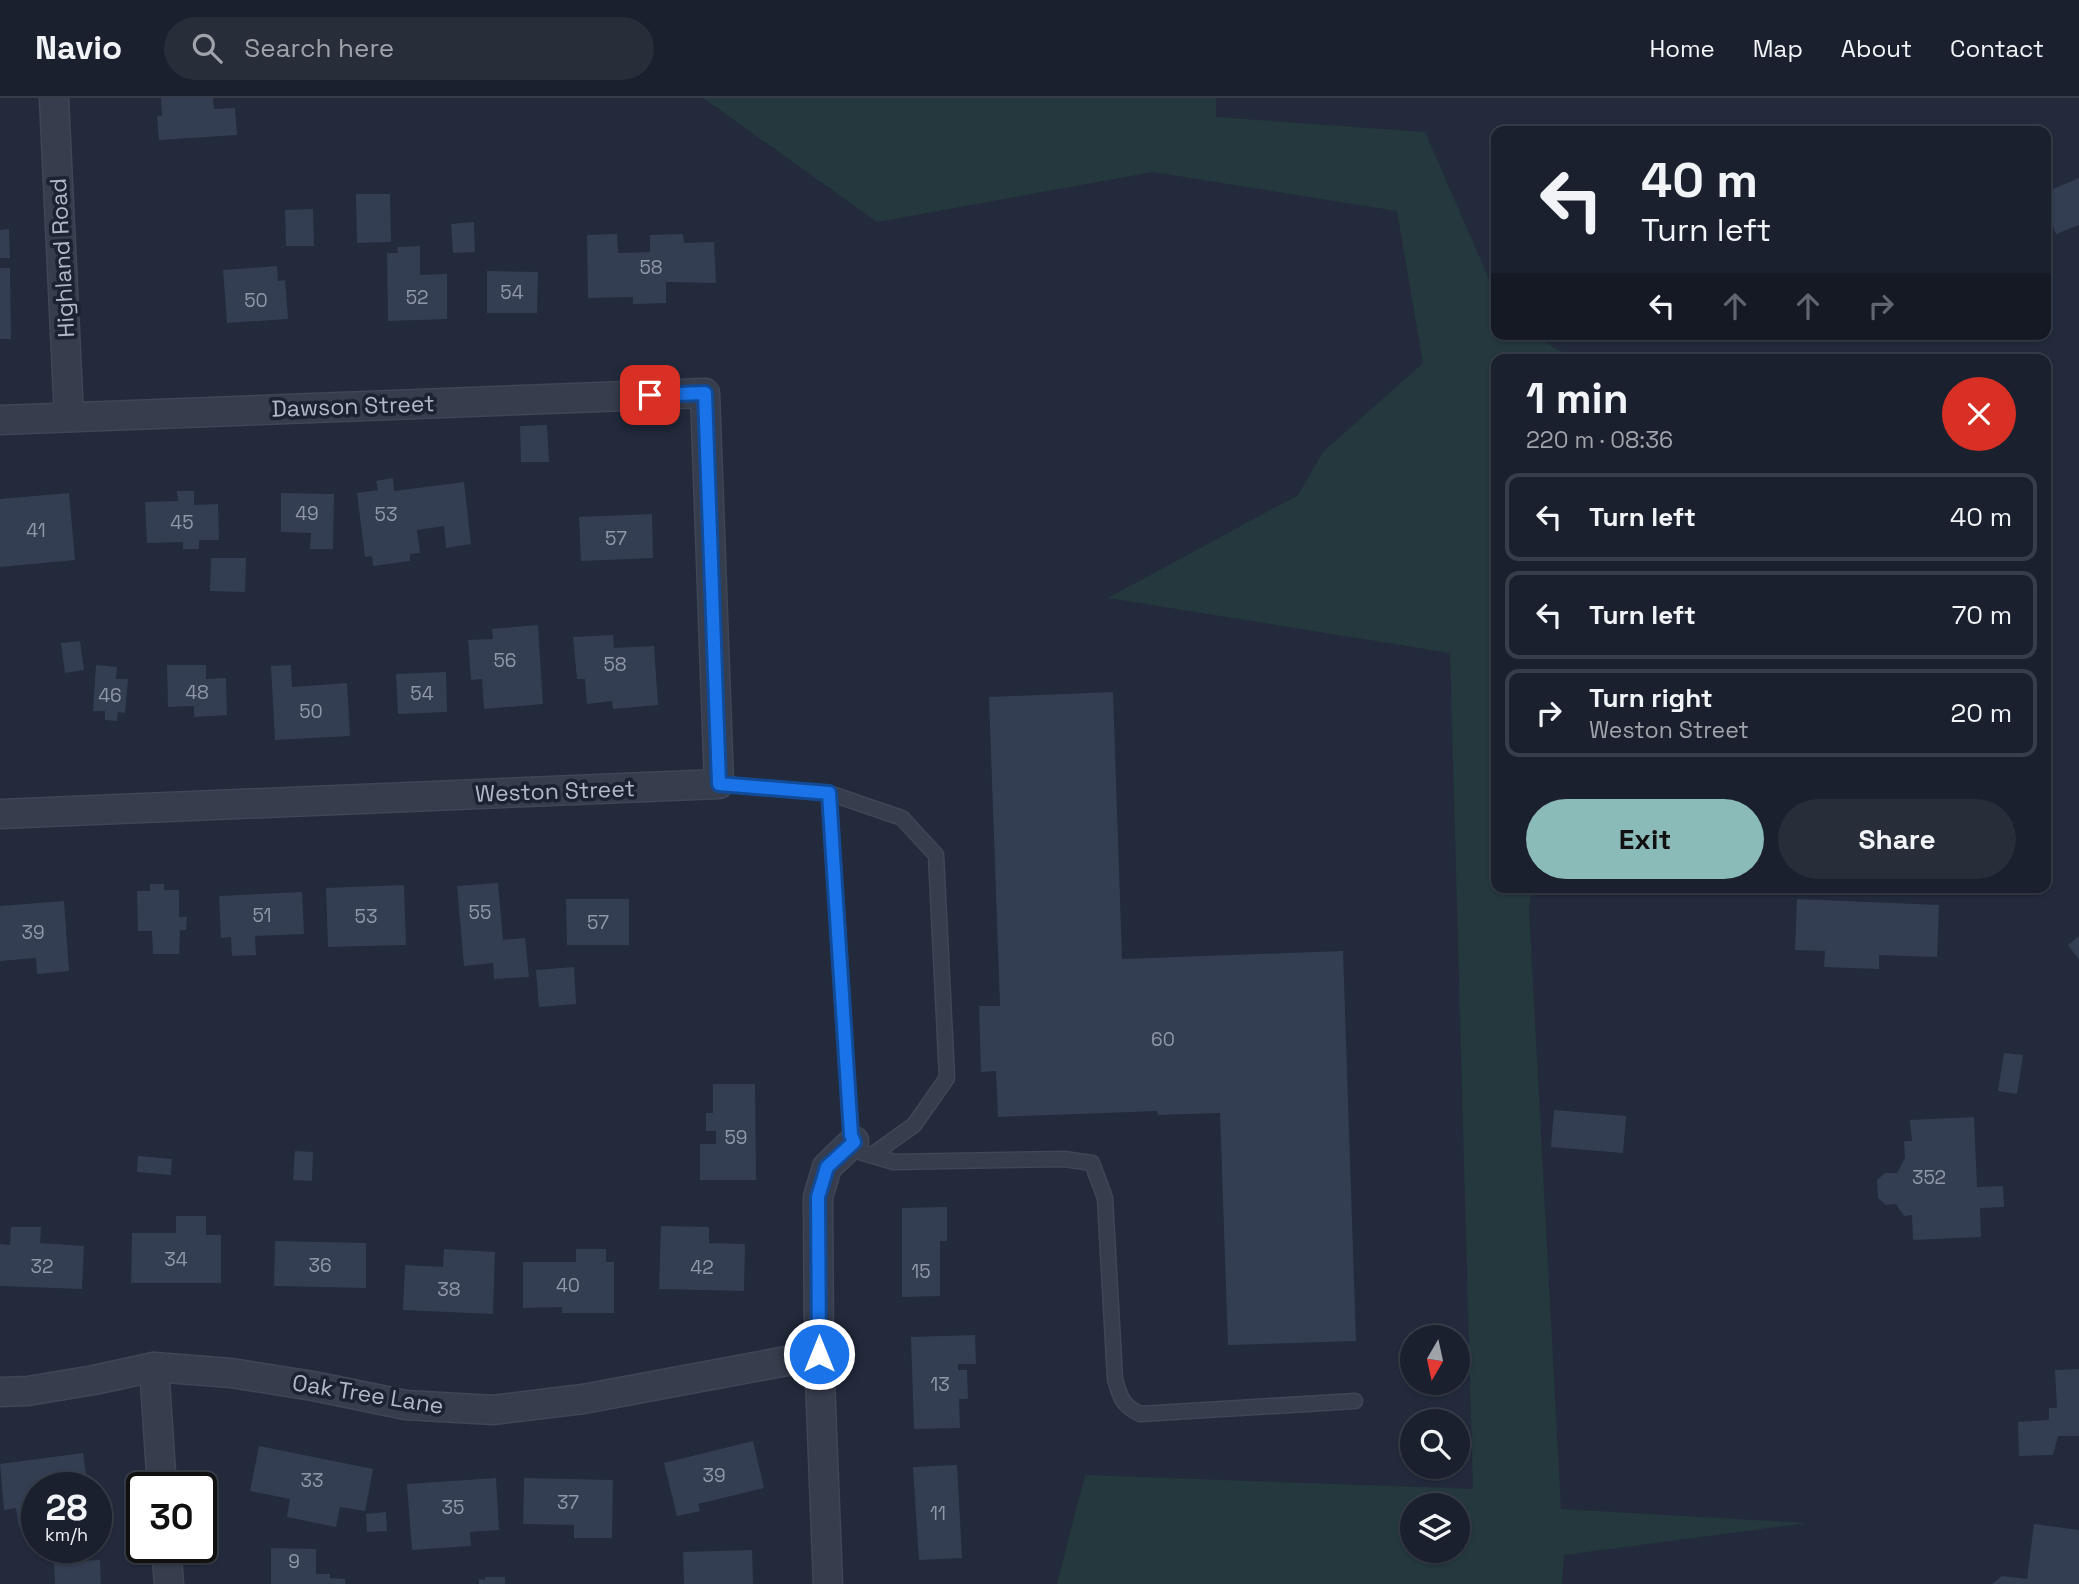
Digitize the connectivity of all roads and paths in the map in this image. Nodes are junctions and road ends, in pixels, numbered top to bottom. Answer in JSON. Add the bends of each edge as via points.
{"nodes":[{"id":1,"x":54,"y":98,"type":"edge"},
{"id":2,"x":69,"y":417,"type":"junction"},
{"id":3,"x":0,"y":420,"type":"edge"},
{"id":4,"x":719,"y":784,"type":"junction"},
{"id":5,"x":829,"y":793,"type":"junction"},
{"id":6,"x":0,"y":814,"type":"edge"},
{"id":7,"x":863,"y":1148,"type":"junction"},
{"id":8,"x":819,"y":1354,"type":"junction"},
{"id":9,"x":154,"y":1367,"type":"junction"},
{"id":10,"x":0,"y":1392,"type":"edge"},
{"id":11,"x":1355,"y":1401,"type":"dead end"},
{"id":12,"x":161,"y":1472,"type":"edge"},
{"id":13,"x":167,"y":1563,"type":"edge"},
{"id":14,"x":169,"y":1584,"type":"edge"},
{"id":15,"x":828,"y":1584,"type":"edge"}],
"edges":[{"from":1,"to":2,"type":"street","name":"Highland Road"},
{"from":2,"to":3,"type":"street","name":"Dawson Street"},
{"from":2,"to":4,"type":"street","name":"Dawson Street","via":[[705,393]]},
{"from":4,"to":5,"type":"lane"},
{"from":4,"to":6,"type":"street","name":"Weston Street"},
{"from":5,"to":7,"type":"lane","via":[[851,1135]]},
{"from":5,"to":7,"type":"lane","via":[[902,818],[936,855],[947,1078],[914,1125]]},
{"from":7,"to":8,"type":"street","via":[[827,1167],[818,1197]]},
{"from":7,"to":11,"type":"lane","via":[[894,1162],[1064,1159],[1092,1163],[1105,1198],[1115,1379],[1127,1408],[1140,1414]]},
{"from":8,"to":9,"type":"street","name":"Oak Tree Lane","via":[[583,1399],[493,1410],[406,1405],[231,1373]]},
{"from":8,"to":15,"type":"street"},
{"from":9,"to":10,"type":"street","name":"Oak Tree Lane"},
{"from":9,"to":12,"type":"street"},
{"from":13,"to":14,"type":"street"}]}
